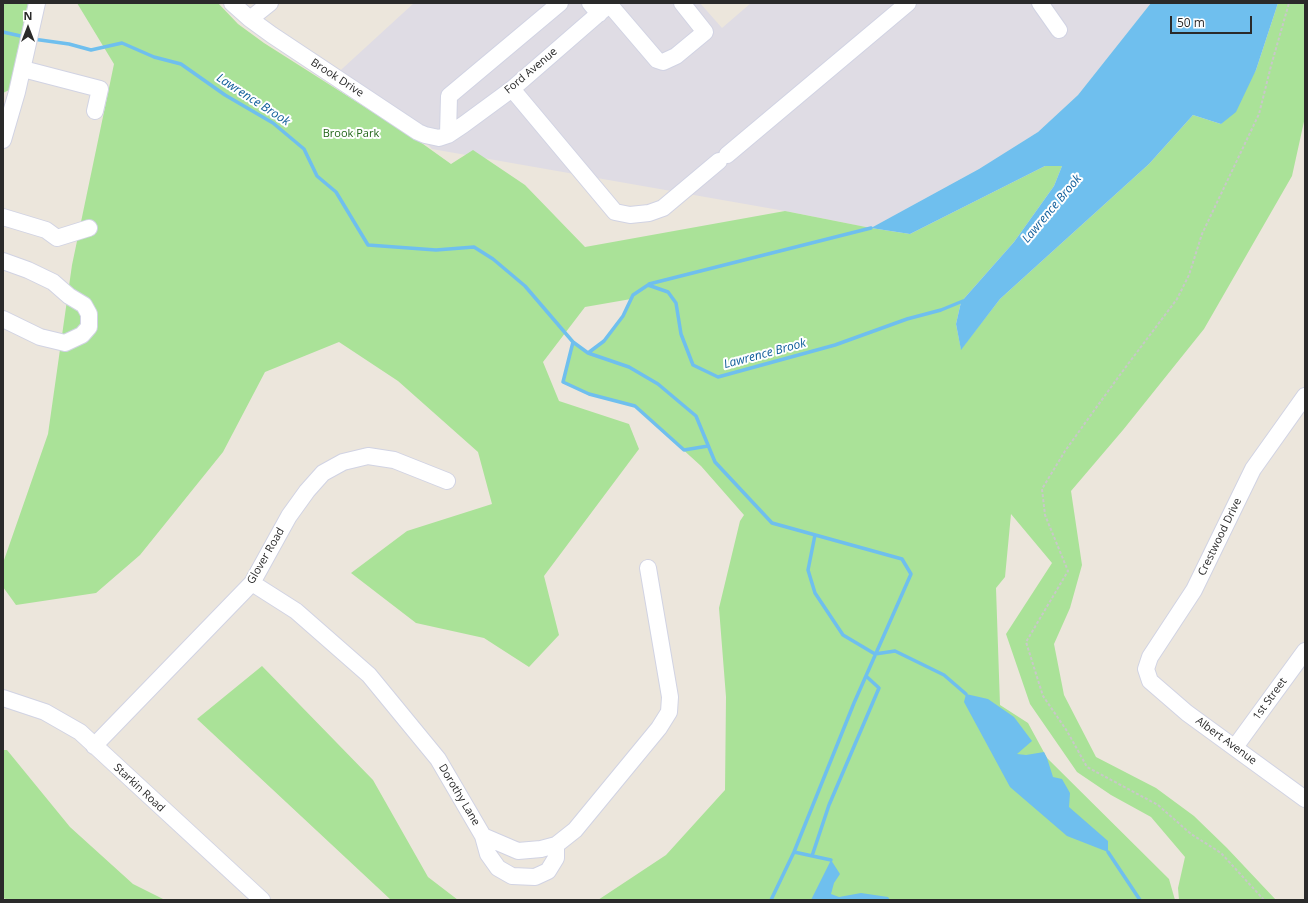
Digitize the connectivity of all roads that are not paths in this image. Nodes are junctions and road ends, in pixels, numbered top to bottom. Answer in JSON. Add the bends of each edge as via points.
{"nodes":[{"id":1,"x":232,"y":3,"type":"edge"},
{"id":2,"x":270,"y":3,"type":"edge"},
{"id":3,"x":560,"y":3,"type":"edge"},
{"id":4,"x":682,"y":3,"type":"edge"},
{"id":5,"x":908,"y":3,"type":"edge"},
{"id":6,"x":1040,"y":3,"type":"edge"},
{"id":7,"x":603,"y":6,"type":"edge"},
{"id":8,"x":36,"y":8,"type":"edge"},
{"id":9,"x":250,"y":19,"type":"junction"},
{"id":10,"x":1059,"y":30,"type":"dead end"},
{"id":11,"x":24,"y":63,"type":"junction"},
{"id":12,"x":512,"y":88,"type":"junction"},
{"id":13,"x":95,"y":111,"type":"dead end"},
{"id":14,"x":448,"y":135,"type":"junction"},
{"id":15,"x":3,"y":140,"type":"edge"},
{"id":16,"x":3,"y":217,"type":"edge"},
{"id":17,"x":89,"y":228,"type":"dead end"},
{"id":18,"x":3,"y":261,"type":"edge"},
{"id":19,"x":3,"y":319,"type":"edge"},
{"id":20,"x":1305,"y":396,"type":"edge"},
{"id":21,"x":447,"y":481,"type":"dead end"},
{"id":22,"x":648,"y":568,"type":"dead end"},
{"id":23,"x":252,"y":583,"type":"junction"},
{"id":24,"x":1305,"y":651,"type":"edge"},
{"id":25,"x":1150,"y":681,"type":"joint"},
{"id":26,"x":3,"y":698,"type":"edge"},
{"id":27,"x":94,"y":746,"type":"junction"},
{"id":28,"x":1235,"y":747,"type":"junction"},
{"id":29,"x":1305,"y":799,"type":"edge"},
{"id":30,"x":484,"y":836,"type":"junction"},
{"id":31,"x":556,"y":845,"type":"junction"},
{"id":32,"x":262,"y":900,"type":"edge"}],
"edges":[{"from":1,"to":9,"type":"street","name":"Brook Drive"},
{"from":2,"to":9,"type":"street"},
{"from":3,"to":14,"type":"street","via":[[449,96]]},
{"from":4,"to":7,"type":"street","via":[[705,32],[676,56],[663,62],[657,60]]},
{"from":5,"to":12,"type":"street","via":[[663,208],[649,214],[630,215],[615,212]]},
{"from":6,"to":10,"type":"street"},
{"from":7,"to":12,"type":"street","name":"Ford Avenue"},
{"from":8,"to":11,"type":"street"},
{"from":9,"to":14,"type":"street","name":"Brook Drive","via":[[418,132],[439,138]]},
{"from":11,"to":13,"type":"street","via":[[100,89]]},
{"from":11,"to":15,"type":"street"},
{"from":12,"to":14,"type":"street","name":"Ford Avenue"},
{"from":16,"to":17,"type":"street","via":[[46,230],[57,238]]},
{"from":18,"to":19,"type":"street","via":[[53,282],[84,305],[89,314],[89,327],[82,335],[66,343],[40,337]]},
{"from":20,"to":25,"type":"street","name":"Crestwood Drive","via":[[1253,469],[1194,590],[1150,657],[1146,669]]},
{"from":21,"to":23,"type":"street","name":"Glover Road","via":[[394,460],[368,456],[343,462],[323,473],[307,491],[289,516]]},
{"from":22,"to":31,"type":"street","name":"Dorothy Lane","via":[[670,697],[669,712],[659,728],[575,830]]},
{"from":23,"to":27,"type":"street","name":"Glover Road"},
{"from":23,"to":30,"type":"street","name":"Dorothy Lane","via":[[296,611],[369,675],[438,759]]},
{"from":24,"to":28,"type":"street","name":"1st Street"},
{"from":25,"to":28,"type":"street","name":"Albert Avenue","via":[[1187,713]]},
{"from":26,"to":27,"type":"street","name":"Starkin Road","via":[[45,712],[80,732]]},
{"from":27,"to":32,"type":"street","name":"Starkin Road"},
{"from":28,"to":29,"type":"street","name":"Albert Avenue"},
{"from":30,"to":31,"type":"street","name":"Dorothy Lane","via":[[518,851]]},
{"from":30,"to":31,"type":"street","via":[[488,854],[498,868],[512,876],[534,877],[548,871],[556,858]]}]}
